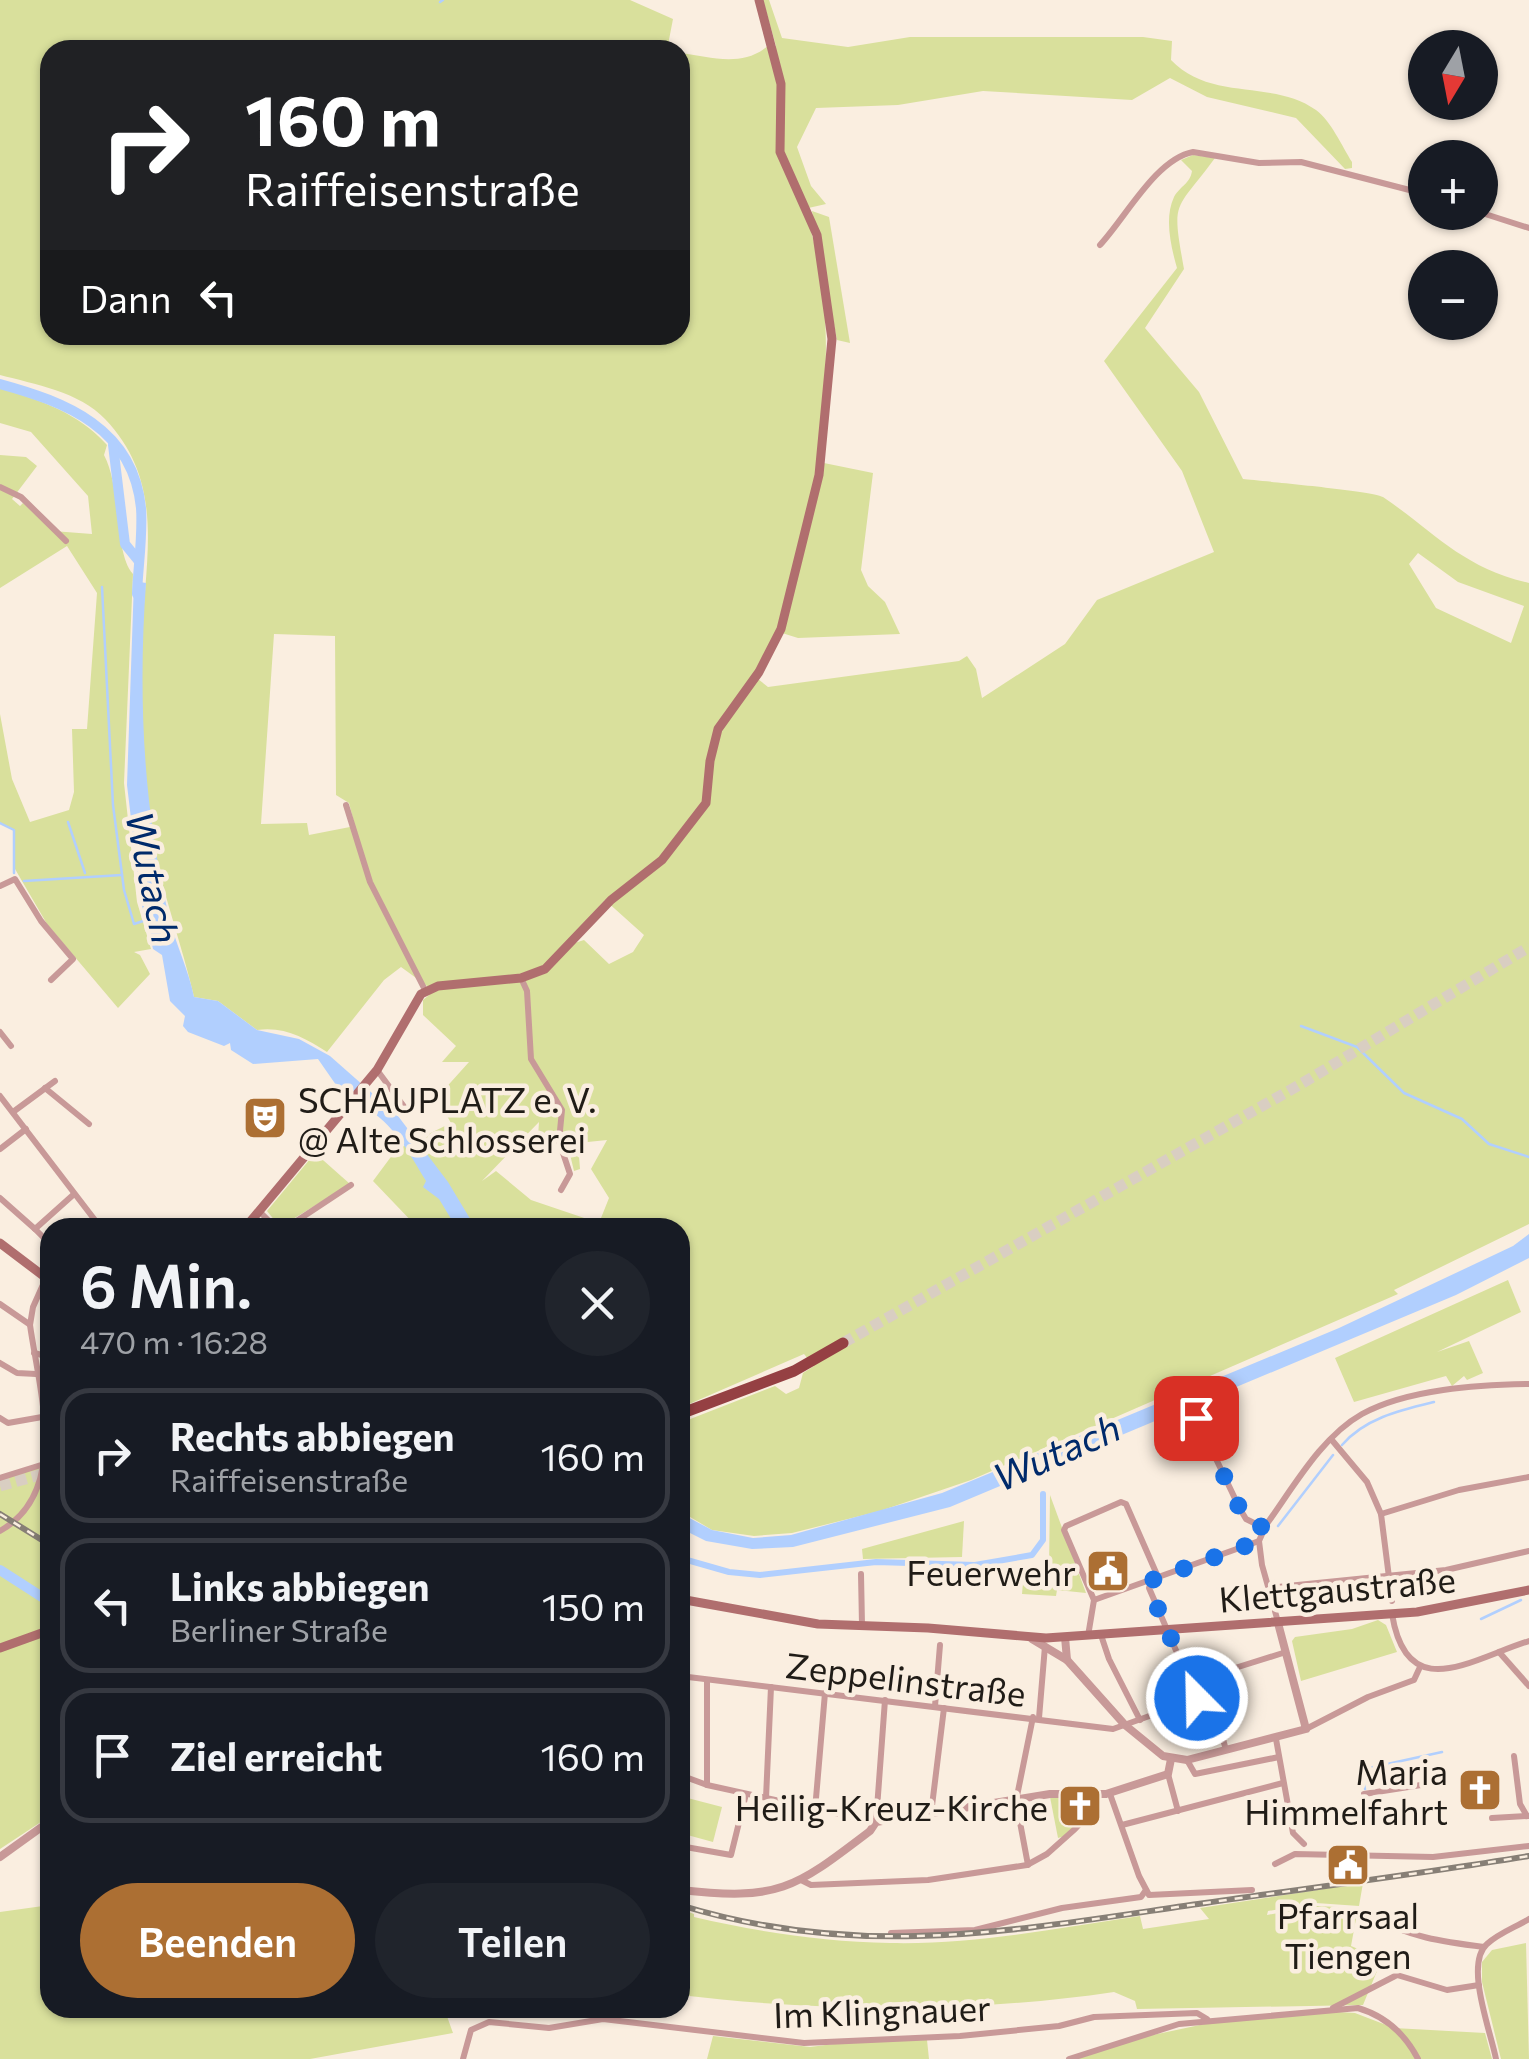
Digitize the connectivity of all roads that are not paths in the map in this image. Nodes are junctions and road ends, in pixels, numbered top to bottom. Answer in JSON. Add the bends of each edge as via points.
{"nodes":[{"id":1,"x":759,"y":0,"type":"edge"},
{"id":2,"x":1408,"y":190,"type":"edge"},
{"id":3,"x":1498,"y":218,"type":"edge"},
{"id":4,"x":1529,"y":228,"type":"edge"},
{"id":5,"x":1100,"y":245,"type":"dead end"},
{"id":6,"x":0,"y":487,"type":"edge"},
{"id":7,"x":66,"y":541,"type":"dead end"},
{"id":8,"x":346,"y":805,"type":"dead end"},
{"id":9,"x":0,"y":886,"type":"edge"},
{"id":10,"x":521,"y":978,"type":"junction"},
{"id":11,"x":51,"y":980,"type":"dead end"},
{"id":12,"x":426,"y":992,"type":"junction"},
{"id":13,"x":0,"y":1033,"type":"edge"},
{"id":14,"x":10,"y":1046,"type":"dead end"},
{"id":15,"x":376,"y":1070,"type":"junction"},
{"id":16,"x":55,"y":1081,"type":"dead end"},
{"id":17,"x":45,"y":1088,"type":"junction"},
{"id":18,"x":0,"y":1096,"type":"edge"},
{"id":19,"x":12,"y":1112,"type":"junction"},
{"id":20,"x":408,"y":1112,"type":"dead end"},
{"id":21,"x":89,"y":1124,"type":"dead end"},
{"id":22,"x":26,"y":1129,"type":"junction"},
{"id":23,"x":0,"y":1149,"type":"edge"},
{"id":24,"x":351,"y":1184,"type":"dead end"},
{"id":25,"x":562,"y":1190,"type":"dead end"},
{"id":26,"x":74,"y":1195,"type":"junction"},
{"id":27,"x":0,"y":1198,"type":"edge"},
{"id":28,"x":259,"y":1212,"type":"junction"},
{"id":29,"x":47,"y":1218,"type":"edge"},
{"id":30,"x":93,"y":1218,"type":"edge"},
{"id":31,"x":254,"y":1218,"type":"edge"},
{"id":32,"x":265,"y":1218,"type":"edge"},
{"id":33,"x":301,"y":1218,"type":"edge"},
{"id":34,"x":40,"y":1224,"type":"edge"},
{"id":35,"x":34,"y":1229,"type":"junction"},
{"id":36,"x":40,"y":1235,"type":"edge"},
{"id":37,"x":0,"y":1243,"type":"edge"},
{"id":38,"x":40,"y":1274,"type":"edge"},
{"id":39,"x":40,"y":1294,"type":"edge"},
{"id":40,"x":0,"y":1304,"type":"edge"},
{"id":41,"x":30,"y":1325,"type":"junction"},
{"id":42,"x":843,"y":1342,"type":"tunnel mouth"},
{"id":43,"x":34,"y":1353,"type":"junction"},
{"id":44,"x":40,"y":1354,"type":"edge"},
{"id":45,"x":0,"y":1363,"type":"edge"},
{"id":46,"x":36,"y":1374,"type":"junction"},
{"id":47,"x":1529,"y":1384,"type":"edge"},
{"id":48,"x":40,"y":1403,"type":"edge"},
{"id":49,"x":690,"y":1411,"type":"edge"},
{"id":50,"x":0,"y":1418,"type":"edge"},
{"id":51,"x":40,"y":1418,"type":"edge"},
{"id":52,"x":1196,"y":1418,"type":"dead end"},
{"id":53,"x":1332,"y":1439,"type":"junction"},
{"id":54,"x":40,"y":1464,"type":"edge"},
{"id":55,"x":1529,"y":1477,"type":"edge"},
{"id":56,"x":0,"y":1478,"type":"edge"},
{"id":57,"x":40,"y":1482,"type":"edge"},
{"id":58,"x":1381,"y":1514,"type":"junction"},
{"id":59,"x":1264,"y":1528,"type":"junction"},
{"id":60,"x":0,"y":1531,"type":"edge"},
{"id":61,"x":1259,"y":1541,"type":"junction"},
{"id":62,"x":1529,"y":1551,"type":"edge"},
{"id":63,"x":862,"y":1574,"type":"dead end"},
{"id":64,"x":1390,"y":1576,"type":"junction"},
{"id":65,"x":1155,"y":1579,"type":"junction"},
{"id":66,"x":1268,"y":1588,"type":"junction"},
{"id":67,"x":1529,"y":1590,"type":"edge"},
{"id":68,"x":690,"y":1600,"type":"edge"},
{"id":69,"x":1094,"y":1600,"type":"junction"},
{"id":70,"x":1392,"y":1601,"type":"dead end"},
{"id":71,"x":1392,"y":1614,"type":"junction"},
{"id":72,"x":1278,"y":1623,"type":"junction"},
{"id":73,"x":862,"y":1626,"type":"junction"},
{"id":74,"x":1168,"y":1630,"type":"junction"},
{"id":75,"x":40,"y":1634,"type":"edge"},
{"id":76,"x":1102,"y":1635,"type":"junction"},
{"id":77,"x":1088,"y":1636,"type":"junction"},
{"id":78,"x":1029,"y":1638,"type":"junction"},
{"id":79,"x":1065,"y":1638,"type":"junction"},
{"id":80,"x":1529,"y":1641,"type":"edge"},
{"id":81,"x":940,"y":1646,"type":"dead end"},
{"id":82,"x":1045,"y":1646,"type":"junction"},
{"id":83,"x":0,"y":1648,"type":"edge"},
{"id":84,"x":1286,"y":1652,"type":"junction"},
{"id":85,"x":1499,"y":1652,"type":"junction"},
{"id":86,"x":1067,"y":1660,"type":"junction"},
{"id":87,"x":1234,"y":1668,"type":"dead end"},
{"id":88,"x":1420,"y":1668,"type":"junction"},
{"id":89,"x":690,"y":1677,"type":"edge"},
{"id":90,"x":707,"y":1680,"type":"junction"},
{"id":91,"x":1529,"y":1686,"type":"edge"},
{"id":92,"x":771,"y":1687,"type":"junction"},
{"id":93,"x":825,"y":1693,"type":"junction"},
{"id":94,"x":1197,"y":1698,"type":"junction"},
{"id":95,"x":885,"y":1700,"type":"junction"},
{"id":96,"x":939,"y":1706,"type":"junction"},
{"id":97,"x":1036,"y":1718,"type":"junction"},
{"id":98,"x":1140,"y":1720,"type":"junction"},
{"id":99,"x":1125,"y":1726,"type":"junction"},
{"id":100,"x":1306,"y":1730,"type":"junction"},
{"id":101,"x":1276,"y":1740,"type":"junction"},
{"id":102,"x":1226,"y":1750,"type":"junction"},
{"id":103,"x":1514,"y":1756,"type":"dead end"},
{"id":104,"x":1279,"y":1757,"type":"junction"},
{"id":105,"x":1171,"y":1758,"type":"junction"},
{"id":106,"x":1186,"y":1760,"type":"junction"},
{"id":107,"x":1168,"y":1774,"type":"junction"},
{"id":108,"x":690,"y":1779,"type":"edge"},
{"id":109,"x":1440,"y":1782,"type":"dead end"},
{"id":110,"x":1284,"y":1783,"type":"junction"},
{"id":111,"x":707,"y":1785,"type":"junction"},
{"id":112,"x":746,"y":1794,"type":"junction"},
{"id":113,"x":1110,"y":1794,"type":"junction"},
{"id":114,"x":1364,"y":1794,"type":"dead end"},
{"id":115,"x":1098,"y":1796,"type":"junction"},
{"id":116,"x":766,"y":1798,"type":"junction"},
{"id":117,"x":1016,"y":1801,"type":"junction"},
{"id":118,"x":815,"y":1810,"type":"junction"},
{"id":119,"x":1178,"y":1811,"type":"junction"},
{"id":120,"x":931,"y":1816,"type":"junction"},
{"id":121,"x":1528,"y":1816,"type":"edge"},
{"id":122,"x":1492,"y":1818,"type":"dead end"},
{"id":123,"x":876,"y":1822,"type":"junction"},
{"id":124,"x":1122,"y":1826,"type":"junction"},
{"id":125,"x":40,"y":1828,"type":"edge"},
{"id":126,"x":1304,"y":1844,"type":"dead end"},
{"id":127,"x":1529,"y":1846,"type":"edge"},
{"id":128,"x":690,"y":1848,"type":"edge"},
{"id":129,"x":0,"y":1857,"type":"edge"},
{"id":130,"x":1028,"y":1864,"type":"junction"},
{"id":131,"x":1275,"y":1864,"type":"dead end"},
{"id":132,"x":801,"y":1880,"type":"junction"},
{"id":133,"x":690,"y":1890,"type":"edge"},
{"id":134,"x":1146,"y":1890,"type":"junction"},
{"id":135,"x":1252,"y":1890,"type":"dead end"},
{"id":136,"x":1372,"y":1916,"type":"dead end"},
{"id":137,"x":1529,"y":1919,"type":"edge"},
{"id":138,"x":891,"y":1933,"type":"dead end"},
{"id":139,"x":1484,"y":1947,"type":"junction"},
{"id":140,"x":1479,"y":1985,"type":"junction"},
{"id":141,"x":1332,"y":2009,"type":"junction"},
{"id":142,"x":1208,"y":2020,"type":"junction"},
{"id":143,"x":463,"y":2059,"type":"edge"},
{"id":144,"x":1068,"y":2059,"type":"edge"},
{"id":145,"x":1418,"y":2059,"type":"edge"},
{"id":146,"x":1496,"y":2059,"type":"edge"}],
"edges":[{"from":1,"to":10,"type":"main road","via":[[782,84],[780,152],[816,235],[832,338],[825,442],[788,608],[759,672],[718,729],[702,812],[662,860],[611,900],[556,960]]},
{"from":2,"to":5,"type":"street","via":[[1301,162],[1194,152],[1159,172]]},
{"from":3,"to":4,"type":"street"},
{"from":6,"to":7,"type":"street","via":[[21,497]]},
{"from":8,"to":12,"type":"street","via":[[370,882]]},
{"from":9,"to":11,"type":"street","via":[[15,879],[73,960]]},
{"from":10,"to":12,"type":"main road"},
{"from":10,"to":25,"type":"street","via":[[530,1060],[562,1110],[560,1141],[570,1174]]},
{"from":12,"to":15,"type":"main road"},
{"from":13,"to":14,"type":"street"},
{"from":15,"to":20,"type":"street"},
{"from":15,"to":28,"type":"main road"},
{"from":16,"to":17,"type":"street"},
{"from":17,"to":19,"type":"street"},
{"from":17,"to":21,"type":"street"},
{"from":18,"to":19,"type":"street"},
{"from":19,"to":22,"type":"street"},
{"from":22,"to":23,"type":"street"},
{"from":22,"to":26,"type":"street"},
{"from":24,"to":33,"type":"street"},
{"from":26,"to":29,"type":"street"},
{"from":26,"to":30,"type":"street"},
{"from":27,"to":35,"type":"street"},
{"from":28,"to":31,"type":"main road"},
{"from":28,"to":32,"type":"street"},
{"from":34,"to":35,"type":"street"},
{"from":35,"to":36,"type":"street"},
{"from":37,"to":38,"type":"main road"},
{"from":39,"to":41,"type":"street"},
{"from":40,"to":41,"type":"street"},
{"from":41,"to":43,"type":"street"},
{"from":42,"to":49,"type":"highway","via":[[794,1371]]},
{"from":43,"to":44,"type":"street"},
{"from":43,"to":46,"type":"street"},
{"from":45,"to":46,"type":"street","via":[[17,1374]]},
{"from":46,"to":48,"type":"street"},
{"from":47,"to":53,"type":"street","via":[[1393,1402],[1361,1414]]},
{"from":50,"to":51,"type":"street"},
{"from":52,"to":59,"type":"street","via":[[1246,1519]]},
{"from":53,"to":58,"type":"street","via":[[1367,1482]]},
{"from":53,"to":59,"type":"street"},
{"from":54,"to":56,"type":"street"},
{"from":55,"to":58,"type":"street"},
{"from":57,"to":60,"type":"street","via":[[32,1502]]},
{"from":58,"to":64,"type":"street"},
{"from":59,"to":61,"type":"street"},
{"from":61,"to":65,"type":"street"},
{"from":61,"to":66,"type":"street"},
{"from":62,"to":64,"type":"street"},
{"from":63,"to":73,"type":"street"},
{"from":64,"to":66,"type":"street"},
{"from":64,"to":70,"type":"street"},
{"from":65,"to":69,"type":"street"},
{"from":65,"to":69,"type":"street","via":[[1121,1502],[1064,1530]]},
{"from":65,"to":74,"type":"street","via":[[1149,1588]]},
{"from":66,"to":72,"type":"street"},
{"from":67,"to":71,"type":"main road","name":"Klettgaustraße"},
{"from":68,"to":73,"type":"main road","name":"Klettgaustraße","via":[[812,1624]]},
{"from":69,"to":77,"type":"street"},
{"from":71,"to":72,"type":"main road","name":"Klettgaustraße"},
{"from":71,"to":88,"type":"street","via":[[1403,1652]]},
{"from":72,"to":74,"type":"main road","name":"Klettgaustraße"},
{"from":72,"to":84,"type":"street"},
{"from":73,"to":78,"type":"main road","name":"Klettgaustraße"},
{"from":74,"to":76,"type":"main road","name":"Klettgaustraße"},
{"from":74,"to":94,"type":"street"},
{"from":75,"to":83,"type":"main road"},
{"from":76,"to":77,"type":"main road","name":"Klettgaustraße"},
{"from":76,"to":98,"type":"street"},
{"from":77,"to":79,"type":"main road","name":"Klettgaustraße"},
{"from":78,"to":79,"type":"main road","name":"Klettgaustraße"},
{"from":78,"to":82,"type":"street"},
{"from":79,"to":86,"type":"street"},
{"from":80,"to":85,"type":"street"},
{"from":81,"to":96,"type":"street"},
{"from":82,"to":86,"type":"street"},
{"from":82,"to":97,"type":"street"},
{"from":84,"to":87,"type":"street"},
{"from":84,"to":100,"type":"street"},
{"from":85,"to":88,"type":"street","via":[[1444,1671]]},
{"from":85,"to":91,"type":"street"},
{"from":86,"to":99,"type":"street"},
{"from":88,"to":100,"type":"street","via":[[1414,1680]]},
{"from":89,"to":90,"type":"street","name":"Zeppelinstraße"},
{"from":90,"to":92,"type":"street","name":"Zeppelinstraße"},
{"from":90,"to":111,"type":"street"},
{"from":92,"to":93,"type":"street","name":"Zeppelinstraße"},
{"from":92,"to":116,"type":"street"},
{"from":93,"to":95,"type":"street","name":"Zeppelinstraße"},
{"from":93,"to":118,"type":"street"},
{"from":94,"to":98,"type":"street"},
{"from":94,"to":102,"type":"street"},
{"from":95,"to":96,"type":"street","name":"Zeppelinstraße"},
{"from":95,"to":123,"type":"street"},
{"from":96,"to":97,"type":"street","name":"Zeppelinstraße"},
{"from":96,"to":120,"type":"street"},
{"from":97,"to":99,"type":"street","name":"Zeppelinstraße"},
{"from":97,"to":117,"type":"street"},
{"from":98,"to":99,"type":"street"},
{"from":99,"to":105,"type":"street"},
{"from":100,"to":101,"type":"street"},
{"from":101,"to":102,"type":"street"},
{"from":101,"to":104,"type":"street"},
{"from":102,"to":106,"type":"street"},
{"from":103,"to":121,"type":"street","via":[[1520,1804]]},
{"from":104,"to":106,"type":"street","via":[[1195,1774]]},
{"from":104,"to":110,"type":"street"},
{"from":105,"to":106,"type":"street"},
{"from":105,"to":107,"type":"street"},
{"from":107,"to":113,"type":"street"},
{"from":107,"to":119,"type":"street"},
{"from":108,"to":111,"type":"street"},
{"from":109,"to":114,"type":"street"},
{"from":110,"to":119,"type":"street"},
{"from":110,"to":126,"type":"street","via":[[1294,1833]]},
{"from":111,"to":112,"type":"street"},
{"from":112,"to":116,"type":"street"},
{"from":112,"to":128,"type":"street","via":[[731,1855]]},
{"from":113,"to":115,"type":"street"},
{"from":113,"to":124,"type":"street"},
{"from":115,"to":117,"type":"street"},
{"from":115,"to":130,"type":"street","via":[[1075,1829]]},
{"from":116,"to":118,"type":"street"},
{"from":117,"to":120,"type":"street"},
{"from":117,"to":130,"type":"street"},
{"from":118,"to":123,"type":"street"},
{"from":119,"to":124,"type":"street"},
{"from":120,"to":123,"type":"street"},
{"from":121,"to":122,"type":"street"},
{"from":123,"to":132,"type":"street"},
{"from":124,"to":134,"type":"street"},
{"from":125,"to":129,"type":"street"},
{"from":127,"to":131,"type":"street","via":[[1433,1857],[1295,1854]]},
{"from":130,"to":132,"type":"street","via":[[928,1880],[812,1886]]},
{"from":132,"to":133,"type":"street","via":[[764,1894]]},
{"from":134,"to":135,"type":"street","via":[[1156,1897]]},
{"from":134,"to":138,"type":"street","via":[[1141,1898],[1062,1908],[975,1930]]},
{"from":136,"to":139,"type":"street","via":[[1444,1944]]},
{"from":137,"to":139,"type":"street"},
{"from":139,"to":140,"type":"street"},
{"from":140,"to":141,"type":"street","via":[[1447,1990],[1397,1976]]},
{"from":140,"to":146,"type":"street"},
{"from":141,"to":142,"type":"street"},
{"from":141,"to":145,"type":"street","via":[[1377,2014]]},
{"from":142,"to":143,"type":"street","name":"Im Klingnauer","via":[[1197,2013],[1094,2017],[960,2036],[804,2042],[604,2018],[549,2028],[498,2022],[471,2030]]},
{"from":142,"to":144,"type":"street"}]}
